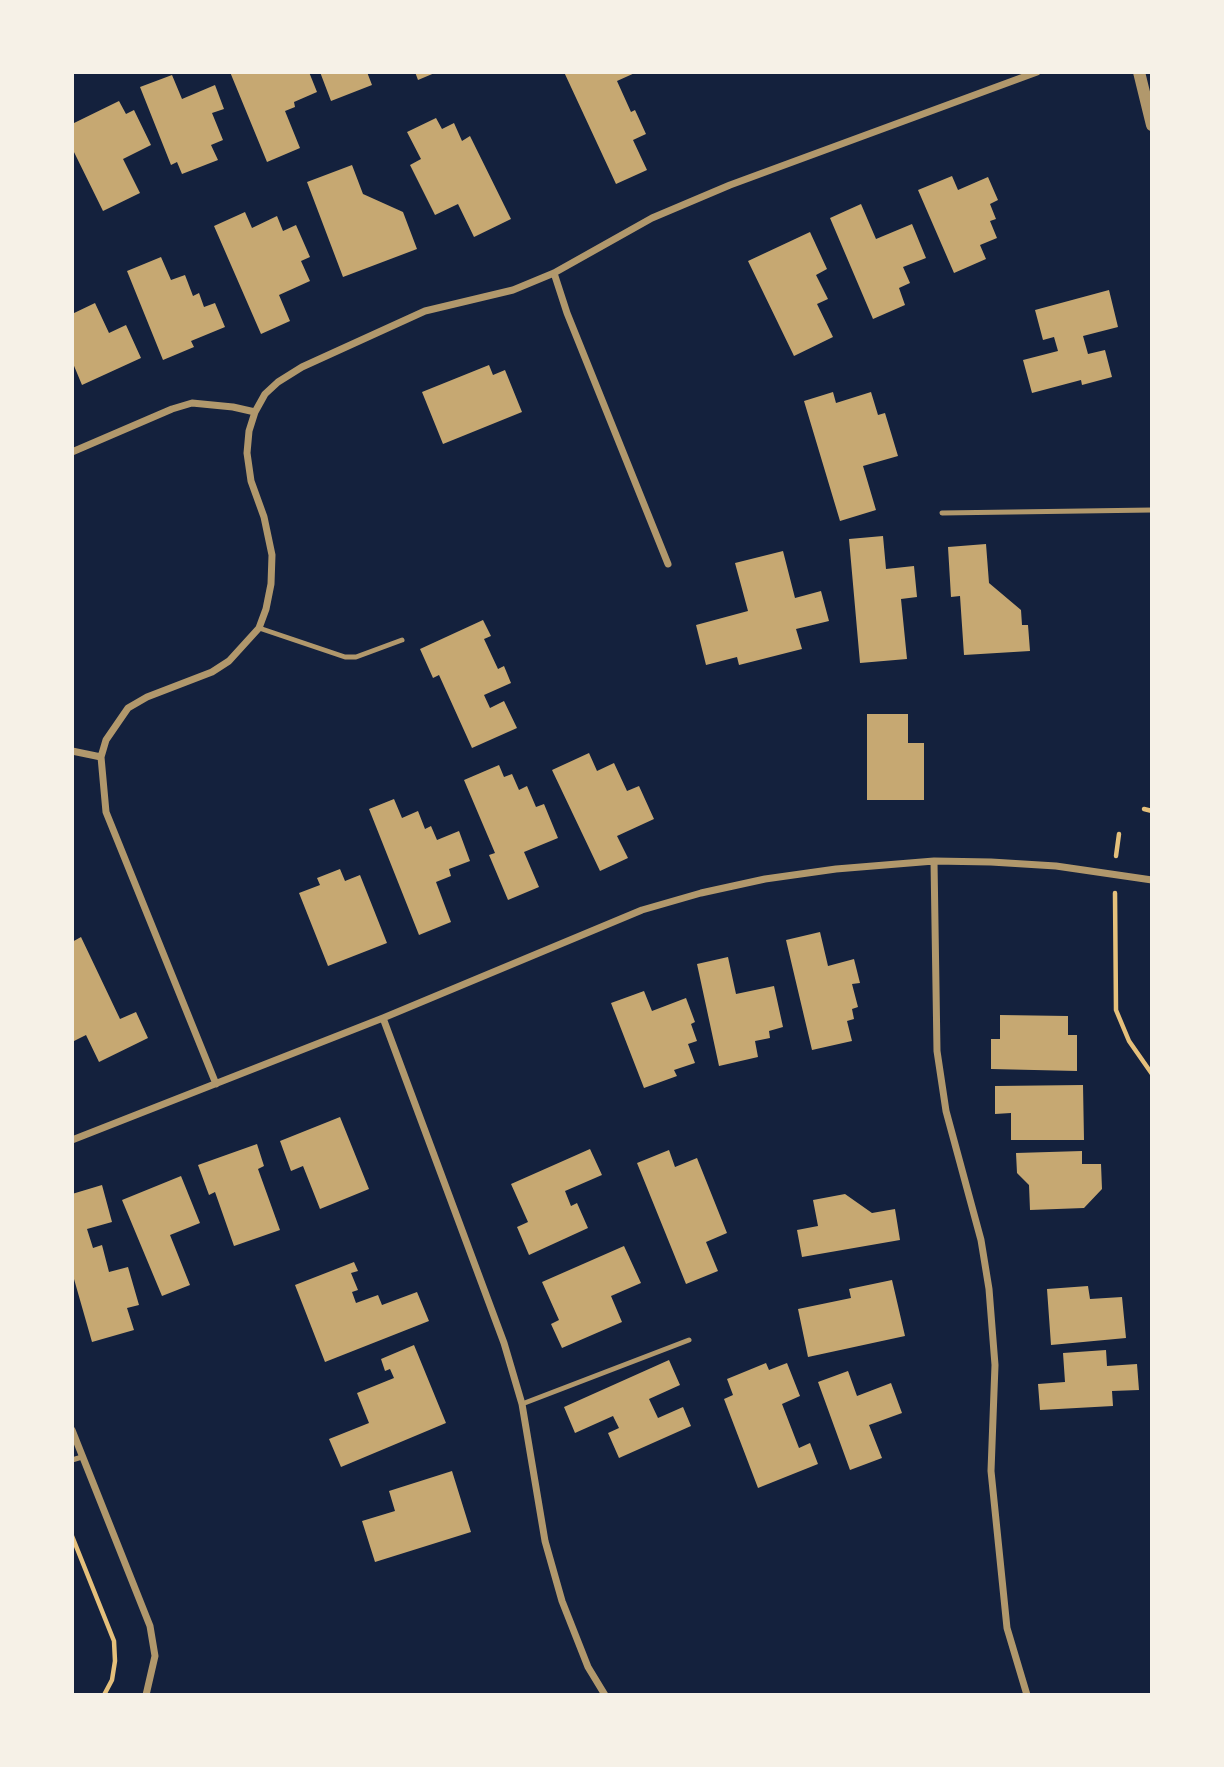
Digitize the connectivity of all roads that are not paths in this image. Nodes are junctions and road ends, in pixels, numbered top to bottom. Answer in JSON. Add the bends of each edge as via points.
{"nodes":[{"id":1,"x":1037,"y":72,"type":"edge"},
{"id":2,"x":1139,"y":72,"type":"edge"},
{"id":3,"x":1152,"y":125,"type":"edge"},
{"id":4,"x":554,"y":273,"type":"junction"},
{"id":5,"x":255,"y":412,"type":"junction"},
{"id":6,"x":72,"y":453,"type":"edge"},
{"id":7,"x":1152,"y":510,"type":"edge"},
{"id":8,"x":942,"y":513,"type":"dead end"},
{"id":9,"x":668,"y":564,"type":"dead end"},
{"id":10,"x":259,"y":628,"type":"junction"},
{"id":11,"x":402,"y":639,"type":"dead end"},
{"id":12,"x":72,"y":751,"type":"edge"},
{"id":13,"x":101,"y":757,"type":"junction"},
{"id":14,"x":934,"y":862,"type":"junction"},
{"id":15,"x":1152,"y":880,"type":"edge"},
{"id":16,"x":383,"y":1018,"type":"junction"},
{"id":17,"x":216,"y":1084,"type":"junction"},
{"id":18,"x":72,"y":1140,"type":"edge"},
{"id":19,"x":689,"y":1340,"type":"dead end"},
{"id":20,"x":522,"y":1404,"type":"junction"},
{"id":21,"x":72,"y":1430,"type":"edge"},
{"id":22,"x":82,"y":1457,"type":"junction"},
{"id":23,"x":72,"y":1460,"type":"edge"},
{"id":24,"x":146,"y":1695,"type":"edge"},
{"id":25,"x":605,"y":1695,"type":"edge"},
{"id":26,"x":1027,"y":1695,"type":"edge"}],
"edges":[{"from":1,"to":4,"type":"street","via":[[730,185],[652,218]]},
{"from":2,"to":3,"type":"street"},
{"from":4,"to":5,"type":"street","via":[[513,290],[425,311],[303,367],[271,388]]},
{"from":4,"to":9,"type":"street"},
{"from":5,"to":6,"type":"street","via":[[192,403]]},
{"from":5,"to":10,"type":"street","via":[[247,453],[272,555],[271,584]]},
{"from":7,"to":8,"type":"lane"},
{"from":10,"to":11,"type":"lane","via":[[345,657]]},
{"from":10,"to":13,"type":"street","via":[[229,661],[212,672],[128,708],[106,740]]},
{"from":12,"to":13,"type":"street"},
{"from":13,"to":17,"type":"street","via":[[106,813]]},
{"from":14,"to":15,"type":"street","via":[[1056,866]]},
{"from":14,"to":16,"type":"street","via":[[765,879],[642,909]]},
{"from":14,"to":26,"type":"street","via":[[937,1051],[946,1111],[981,1240],[989,1289],[995,1365],[991,1471],[1007,1628]]},
{"from":16,"to":17,"type":"street"},
{"from":16,"to":20,"type":"street","via":[[504,1343]]},
{"from":17,"to":18,"type":"street"},
{"from":19,"to":20,"type":"lane"},
{"from":20,"to":25,"type":"street","via":[[545,1541],[562,1601],[588,1667]]},
{"from":21,"to":22,"type":"street"},
{"from":22,"to":23,"type":"lane"},
{"from":22,"to":24,"type":"street","via":[[150,1626],[155,1656]]}]}
